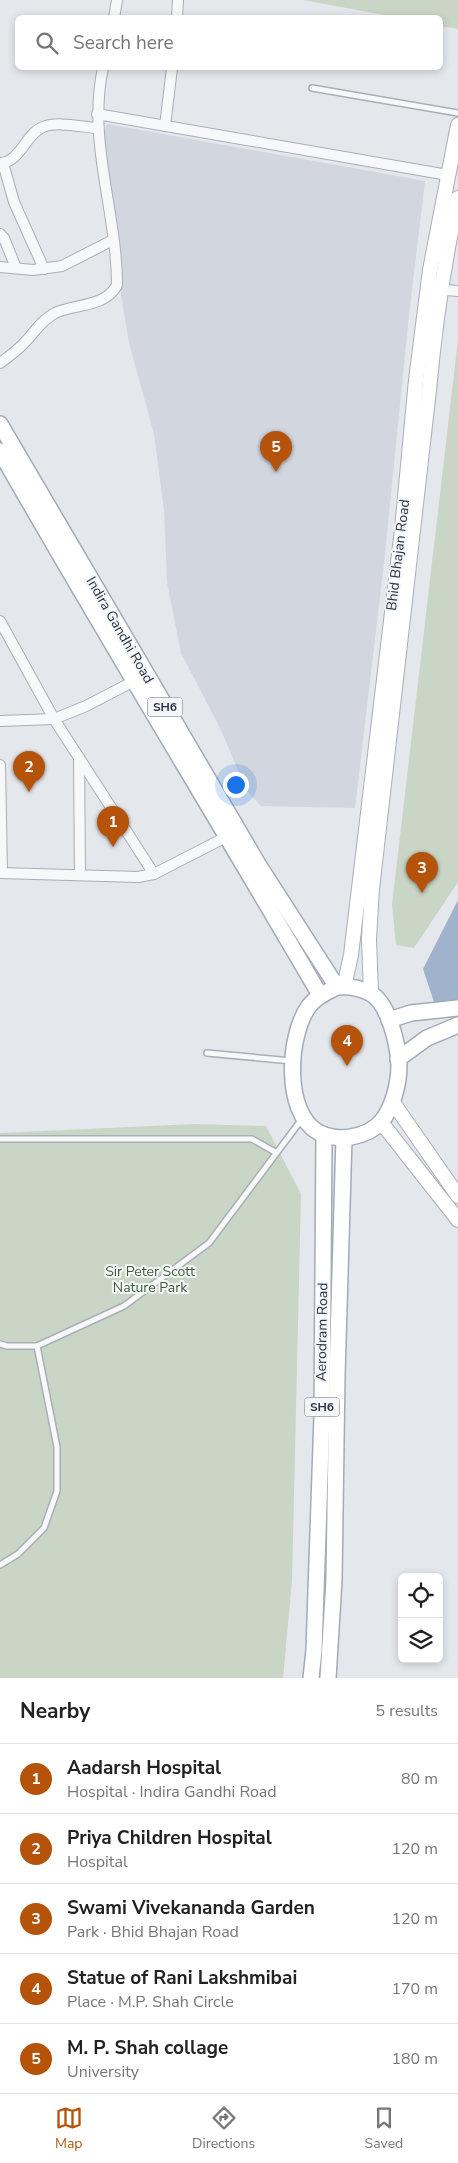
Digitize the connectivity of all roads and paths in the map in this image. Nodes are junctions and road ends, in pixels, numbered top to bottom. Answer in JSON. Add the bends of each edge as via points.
{"nodes":[{"id":1,"x":118,"y":0,"type":"edge"},
{"id":2,"x":178,"y":0,"type":"edge"},
{"id":3,"x":115,"y":15,"type":"edge"},
{"id":4,"x":177,"y":15,"type":"edge"},
{"id":5,"x":103,"y":70,"type":"edge"},
{"id":6,"x":172,"y":70,"type":"edge"},
{"id":7,"x":312,"y":88,"type":"dead end"},
{"id":8,"x":458,"y":113,"type":"edge"},
{"id":9,"x":97,"y":114,"type":"junction"},
{"id":10,"x":458,"y":125,"type":"edge"},
{"id":11,"x":165,"y":126,"type":"junction"},
{"id":12,"x":97,"y":128,"type":"junction"},
{"id":13,"x":2,"y":163,"type":"edge"},
{"id":14,"x":448,"y":175,"type":"junction"},
{"id":15,"x":458,"y":198,"type":"edge"},
{"id":16,"x":0,"y":234,"type":"edge"},
{"id":17,"x":113,"y":240,"type":"junction"},
{"id":18,"x":0,"y":267,"type":"edge"},
{"id":19,"x":16,"y":268,"type":"junction"},
{"id":20,"x":44,"y":269,"type":"junction"},
{"id":21,"x":434,"y":289,"type":"junction"},
{"id":22,"x":458,"y":291,"type":"edge"},
{"id":23,"x":0,"y":363,"type":"edge"},
{"id":24,"x":0,"y":424,"type":"edge"},
{"id":25,"x":0,"y":451,"type":"edge"},
{"id":26,"x":0,"y":621,"type":"edge"},
{"id":27,"x":140,"y":678,"type":"junction"},
{"id":28,"x":54,"y":719,"type":"junction"},
{"id":29,"x":0,"y":721,"type":"edge"},
{"id":30,"x":79,"y":757,"type":"junction"},
{"id":31,"x":0,"y":765,"type":"edge"},
{"id":32,"x":228,"y":836,"type":"junction"},
{"id":33,"x":1,"y":873,"type":"edge"},
{"id":34,"x":154,"y":874,"type":"junction"},
{"id":35,"x":80,"y":875,"type":"junction"},
{"id":36,"x":340,"y":987,"type":"junction"},
{"id":37,"x":371,"y":994,"type":"junction"},
{"id":38,"x":320,"y":995,"type":"junction"},
{"id":39,"x":458,"y":1008,"type":"edge"},
{"id":40,"x":390,"y":1020,"type":"junction"},
{"id":41,"x":458,"y":1025,"type":"edge"},
{"id":42,"x":207,"y":1053,"type":"dead end"},
{"id":43,"x":398,"y":1059,"type":"junction"},
{"id":44,"x":293,"y":1061,"type":"junction"},
{"id":45,"x":392,"y":1101,"type":"junction"},
{"id":46,"x":303,"y":1118,"type":"junction"},
{"id":47,"x":381,"y":1122,"type":"junction"},
{"id":48,"x":324,"y":1135,"type":"junction"},
{"id":49,"x":344,"y":1138,"type":"junction"},
{"id":50,"x":0,"y":1139,"type":"edge"},
{"id":51,"x":275,"y":1152,"type":"junction"},
{"id":52,"x":458,"y":1196,"type":"edge"},
{"id":53,"x":458,"y":1220,"type":"edge"},
{"id":54,"x":0,"y":1344,"type":"edge"},
{"id":55,"x":37,"y":1346,"type":"junction"},
{"id":56,"x":0,"y":1565,"type":"edge"},
{"id":57,"x":311,"y":1678,"type":"edge"},
{"id":58,"x":328,"y":1678,"type":"edge"}],
"edges":[{"from":1,"to":3,"type":"street"},
{"from":2,"to":4,"type":"street"},
{"from":5,"to":9,"type":"street"},
{"from":6,"to":11,"type":"street"},
{"from":7,"to":8,"type":"lane"},
{"from":9,"to":11,"type":"street"},
{"from":9,"to":12,"type":"street"},
{"from":10,"to":14,"type":"main road","name":"Bhid Bhajan Road"},
{"from":11,"to":14,"type":"street"},
{"from":12,"to":13,"type":"street","via":[[44,126],[29,138],[12,160]]},
{"from":12,"to":17,"type":"street"},
{"from":13,"to":20,"type":"street","via":[[14,202]]},
{"from":14,"to":21,"type":"main road","name":"Bhid Bhajan Road"},
{"from":15,"to":21,"type":"main road","name":"Bhid Bhajan Road"},
{"from":16,"to":19,"type":"street"},
{"from":17,"to":20,"type":"street","via":[[62,266]]},
{"from":17,"to":23,"type":"street","via":[[117,286],[112,294],[48,317]]},
{"from":18,"to":19,"type":"street"},
{"from":19,"to":20,"type":"street"},
{"from":21,"to":22,"type":"street"},
{"from":21,"to":36,"type":"main road","name":"Bhid Bhajan Road","via":[[400,538],[352,945]]},
{"from":21,"to":37,"type":"main road","name":"Bhid Bhajan Road","via":[[372,889],[369,939]]},
{"from":24,"to":27,"type":"main road","name":"Indira Gandhi Road","number":"SH6"},
{"from":25,"to":27,"type":"main road","name":"Indira Gandhi Road","number":"SH6"},
{"from":26,"to":28,"type":"street"},
{"from":27,"to":28,"type":"street"},
{"from":27,"to":32,"type":"main road","name":"Indira Gandhi Road","number":"SH6"},
{"from":27,"to":36,"type":"main road","name":"Indira Gandhi Road","number":"SH6","via":[[263,873]]},
{"from":28,"to":29,"type":"street"},
{"from":28,"to":30,"type":"street"},
{"from":30,"to":34,"type":"street"},
{"from":30,"to":35,"type":"street"},
{"from":31,"to":33,"type":"street"},
{"from":32,"to":34,"type":"street"},
{"from":32,"to":38,"type":"main road","name":"Indira Gandhi Road","number":"SH6"},
{"from":33,"to":35,"type":"street"},
{"from":34,"to":35,"type":"street","via":[[138,877]]},
{"from":36,"to":37,"type":"main road"},
{"from":36,"to":38,"type":"main road"},
{"from":37,"to":40,"type":"main road","via":[[381,1003]]},
{"from":38,"to":44,"type":"main road","via":[[301,1020]]},
{"from":39,"to":40,"type":"main road","via":[[411,1013]]},
{"from":40,"to":43,"type":"main road"},
{"from":41,"to":43,"type":"main road","via":[[427,1038]]},
{"from":42,"to":44,"type":"lane"},
{"from":43,"to":45,"type":"main road"},
{"from":44,"to":46,"type":"main road","via":[[294,1090]]},
{"from":45,"to":47,"type":"main road"},
{"from":45,"to":52,"type":"main road"},
{"from":46,"to":48,"type":"main road"},
{"from":46,"to":51,"type":"lane"},
{"from":47,"to":49,"type":"main road","via":[[369,1132]]},
{"from":47,"to":53,"type":"main road"},
{"from":48,"to":49,"type":"main road"},
{"from":48,"to":57,"type":"main road","name":"Aerodram Road","number":"SH6","via":[[322,1416]]},
{"from":49,"to":58,"type":"main road","name":"Aerodram Road","number":"SH6","via":[[334,1580]]},
{"from":50,"to":51,"type":"lane","via":[[252,1139]]},
{"from":51,"to":55,"type":"lane","via":[[209,1243],[124,1306]]},
{"from":54,"to":55,"type":"lane"},
{"from":55,"to":56,"type":"lane","via":[[57,1447],[57,1491],[44,1528],[18,1554]]}]}
